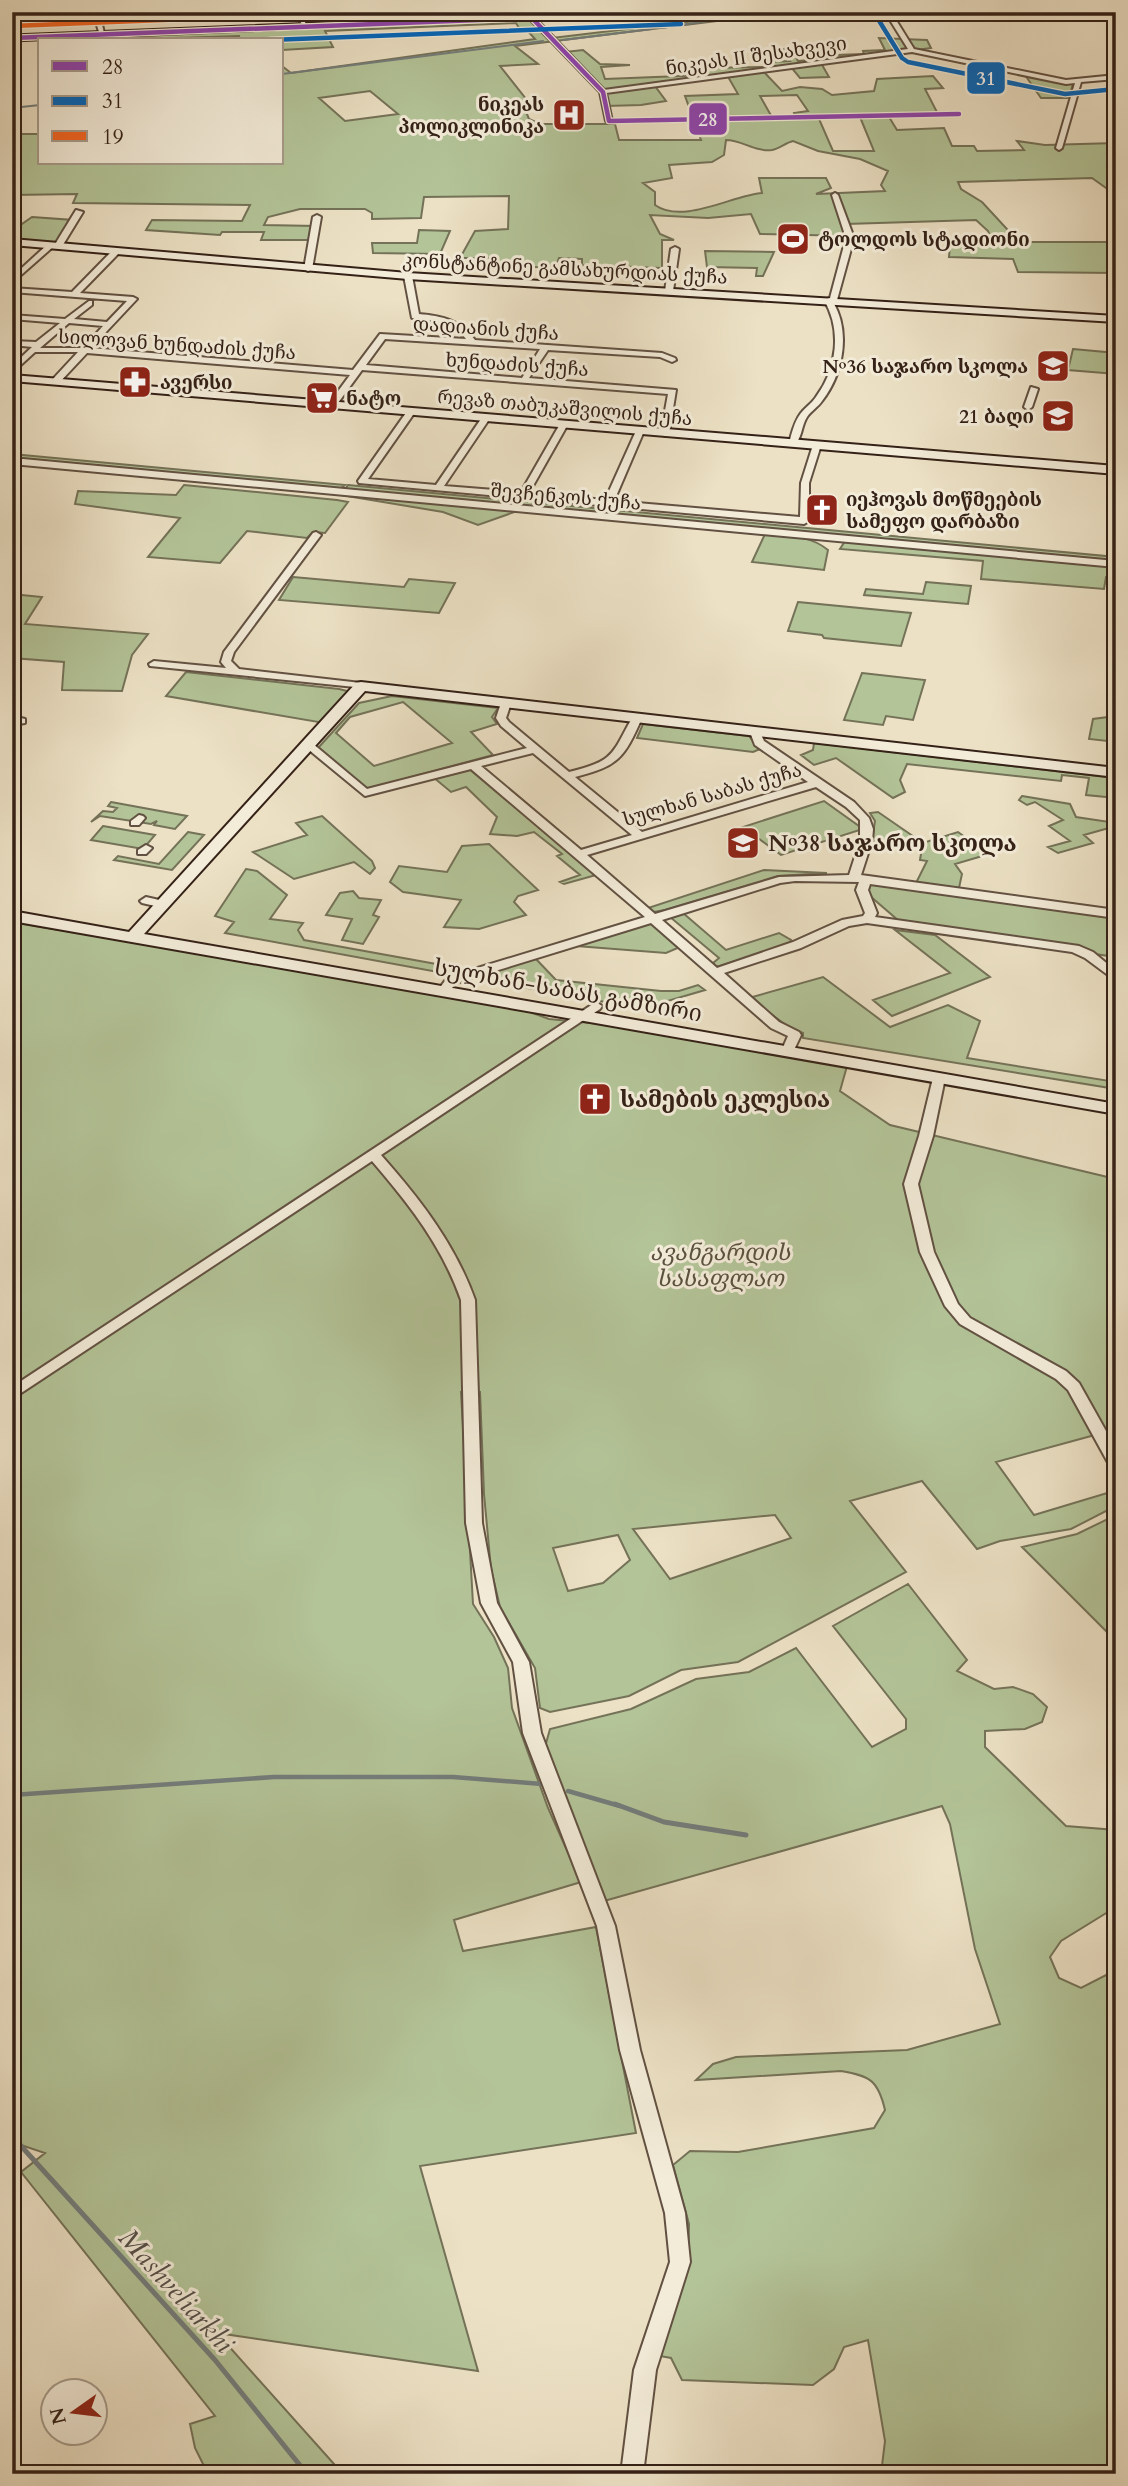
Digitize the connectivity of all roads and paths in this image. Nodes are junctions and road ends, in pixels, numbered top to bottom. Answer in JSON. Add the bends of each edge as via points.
{"nodes":[{"id":1,"x":96,"y":12,"type":"edge"},
{"id":2,"x":296,"y":12,"type":"edge"},
{"id":3,"x":681,"y":12,"type":"edge"},
{"id":4,"x":888,"y":12,"type":"edge"},
{"id":5,"x":1106,"y":12,"type":"edge"},
{"id":6,"x":608,"y":13,"type":"edge"},
{"id":7,"x":532,"y":18,"type":"junction"},
{"id":8,"x":1116,"y":21,"type":"edge"},
{"id":9,"x":304,"y":23,"type":"junction"},
{"id":10,"x":341,"y":24,"type":"junction"},
{"id":11,"x":245,"y":28,"type":"junction"},
{"id":12,"x":102,"y":32,"type":"junction"},
{"id":13,"x":129,"y":32,"type":"junction"},
{"id":14,"x":12,"y":37,"type":"edge"},
{"id":15,"x":912,"y":50,"type":"junction"},
{"id":16,"x":1116,"y":78,"type":"edge"},
{"id":17,"x":1078,"y":82,"type":"junction"},
{"id":18,"x":603,"y":92,"type":"junction"},
{"id":19,"x":609,"y":121,"type":"dead end"},
{"id":20,"x":1059,"y":148,"type":"dead end"},
{"id":21,"x":835,"y":195,"type":"dead end"},
{"id":22,"x":79,"y":212,"type":"dead end"},
{"id":23,"x":317,"y":217,"type":"dead end"},
{"id":24,"x":12,"y":242,"type":"edge"},
{"id":25,"x":55,"y":246,"type":"junction"},
{"id":26,"x":675,"y":249,"type":"dead end"},
{"id":27,"x":116,"y":252,"type":"junction"},
{"id":28,"x":308,"y":269,"type":"junction"},
{"id":29,"x":408,"y":276,"type":"junction"},
{"id":30,"x":12,"y":281,"type":"edge"},
{"id":31,"x":12,"y":290,"type":"edge"},
{"id":32,"x":669,"y":291,"type":"junction"},
{"id":33,"x":74,"y":294,"type":"junction"},
{"id":34,"x":831,"y":300,"type":"junction"},
{"id":35,"x":89,"y":303,"type":"dead end"},
{"id":36,"x":12,"y":317,"type":"edge"},
{"id":37,"x":1116,"y":319,"type":"edge"},
{"id":38,"x":68,"y":321,"type":"junction"},
{"id":39,"x":109,"y":324,"type":"junction"},
{"id":40,"x":12,"y":343,"type":"edge"},
{"id":41,"x":473,"y":343,"type":"junction"},
{"id":42,"x":35,"y":347,"type":"junction"},
{"id":43,"x":545,"y":348,"type":"junction"},
{"id":44,"x":83,"y":350,"type":"junction"},
{"id":45,"x":672,"y":360,"type":"dead end"},
{"id":46,"x":12,"y":370,"type":"edge"},
{"id":47,"x":356,"y":370,"type":"junction"},
{"id":48,"x":12,"y":378,"type":"edge"},
{"id":49,"x":524,"y":380,"type":"junction"},
{"id":50,"x":55,"y":382,"type":"junction"},
{"id":51,"x":1034,"y":389,"type":"dead end"},
{"id":52,"x":331,"y":405,"type":"junction"},
{"id":53,"x":1028,"y":407,"type":"dead end"},
{"id":54,"x":411,"y":412,"type":"junction"},
{"id":55,"x":486,"y":418,"type":"junction"},
{"id":56,"x":564,"y":424,"type":"junction"},
{"id":57,"x":640,"y":431,"type":"junction"},
{"id":58,"x":666,"y":433,"type":"junction"},
{"id":59,"x":793,"y":443,"type":"junction"},
{"id":60,"x":817,"y":445,"type":"junction"},
{"id":61,"x":12,"y":461,"type":"edge"},
{"id":62,"x":1116,"y":470,"type":"edge"},
{"id":63,"x":439,"y":488,"type":"junction"},
{"id":64,"x":523,"y":496,"type":"junction"},
{"id":65,"x":608,"y":503,"type":"junction"},
{"id":66,"x":316,"y":535,"type":"dead end"},
{"id":67,"x":1116,"y":564,"type":"edge"},
{"id":68,"x":154,"y":664,"type":"dead end"},
{"id":69,"x":236,"y":672,"type":"junction"},
{"id":70,"x":361,"y":686,"type":"junction"},
{"id":71,"x":506,"y":703,"type":"junction"},
{"id":72,"x":637,"y":718,"type":"junction"},
{"id":73,"x":755,"y":732,"type":"junction"},
{"id":74,"x":308,"y":745,"type":"junction"},
{"id":75,"x":536,"y":749,"type":"junction"},
{"id":76,"x":472,"y":764,"type":"junction"},
{"id":77,"x":1116,"y":774,"type":"edge"},
{"id":78,"x":569,"y":775,"type":"junction"},
{"id":79,"x":817,"y":783,"type":"junction"},
{"id":80,"x":639,"y":835,"type":"junction"},
{"id":81,"x":579,"y":854,"type":"junction"},
{"id":82,"x":859,"y":879,"type":"junction"},
{"id":83,"x":146,"y":901,"type":"dead end"},
{"id":84,"x":164,"y":904,"type":"junction"},
{"id":85,"x":12,"y":907,"type":"edge"},
{"id":86,"x":1116,"y":914,"type":"edge"},
{"id":87,"x":12,"y":916,"type":"edge"},
{"id":88,"x":655,"y":918,"type":"junction"},
{"id":89,"x":867,"y":919,"type":"junction"},
{"id":90,"x":137,"y":933,"type":"junction"},
{"id":91,"x":716,"y":972,"type":"junction"},
{"id":92,"x":1116,"y":977,"type":"edge"},
{"id":93,"x":448,"y":985,"type":"junction"},
{"id":94,"x":590,"y":1010,"type":"junction"},
{"id":95,"x":790,"y":1046,"type":"junction"},
{"id":96,"x":939,"y":1078,"type":"junction"},
{"id":97,"x":1116,"y":1096,"type":"edge"},
{"id":98,"x":1116,"y":1109,"type":"edge"},
{"id":99,"x":373,"y":1154,"type":"junction"},
{"id":100,"x":12,"y":1394,"type":"edge"},
{"id":101,"x":1116,"y":1464,"type":"edge"},
{"id":102,"x":632,"y":2474,"type":"edge"}],
"edges":[{"from":1,"to":12,"type":"street"},
{"from":2,"to":9,"type":"street"},
{"from":3,"to":6,"type":"main road"},
{"from":4,"to":15,"type":"street"},
{"from":5,"to":8,"type":"street"},
{"from":6,"to":7,"type":"main road"},
{"from":6,"to":10,"type":"main road"},
{"from":7,"to":10,"type":"main road"},
{"from":7,"to":18,"type":"street"},
{"from":9,"to":10,"type":"main road"},
{"from":9,"to":11,"type":"main road"},
{"from":10,"to":11,"type":"main road"},
{"from":11,"to":13,"type":"main road"},
{"from":12,"to":13,"type":"main road"},
{"from":12,"to":14,"type":"main road"},
{"from":13,"to":14,"type":"main road"},
{"from":15,"to":17,"type":"street","name":"ნიკეას II შესახვევი"},
{"from":15,"to":18,"type":"street","name":"ნიკეას II შესახვევი"},
{"from":16,"to":17,"type":"street","name":"ნიკეას II შესახვევი"},
{"from":17,"to":20,"type":"street"},
{"from":18,"to":19,"type":"street"},
{"from":21,"to":34,"type":"street","via":[[850,238]]},
{"from":22,"to":25,"type":"street"},
{"from":23,"to":28,"type":"street"},
{"from":24,"to":25,"type":"street","name":"კონსტანტინე გამსახურდიას ქუჩა"},
{"from":25,"to":27,"type":"street","name":"კონსტანტინე გამსახურდიას ქუჩა"},
{"from":25,"to":30,"type":"street"},
{"from":26,"to":32,"type":"street"},
{"from":27,"to":28,"type":"street","name":"კონსტანტინე გამსახურდიას ქუჩა"},
{"from":27,"to":33,"type":"street"},
{"from":28,"to":29,"type":"street","name":"კონსტანტინე გამსახურდიას ქუჩა"},
{"from":29,"to":32,"type":"street","name":"კონსტანტინე გამსახურდიას ქუჩა"},
{"from":29,"to":41,"type":"street","via":[[415,316],[449,320],[467,332]]},
{"from":31,"to":33,"type":"street"},
{"from":32,"to":34,"type":"street","name":"კონსტანტინე გამსახურდიას ქუჩა"},
{"from":33,"to":39,"type":"street","via":[[133,299]]},
{"from":34,"to":37,"type":"street","name":"კონსტანტინე გამსახურდიას ქუჩა"},
{"from":34,"to":59,"type":"street","via":[[839,316],[840,334],[833,369]]},
{"from":35,"to":38,"type":"street"},
{"from":36,"to":38,"type":"street"},
{"from":38,"to":39,"type":"street"},
{"from":38,"to":42,"type":"street"},
{"from":39,"to":44,"type":"street"},
{"from":40,"to":42,"type":"street","name":"სილოვან ხუნდაძის ქუჩა"},
{"from":41,"to":43,"type":"street","name":"დადიანის ქუჩა"},
{"from":41,"to":47,"type":"street","name":"დადიანის ქუჩა","via":[[383,336]]},
{"from":42,"to":44,"type":"street","name":"სილოვან ხუნდაძის ქუჩა"},
{"from":42,"to":46,"type":"street"},
{"from":43,"to":45,"type":"street","name":"დადიანის ქუჩა","via":[[662,355]]},
{"from":43,"to":49,"type":"street"},
{"from":44,"to":47,"type":"street","name":"სილოვან ხუნდაძის ქუჩა"},
{"from":44,"to":50,"type":"street"},
{"from":47,"to":49,"type":"street","name":"ხუნდაძის ქუჩა"},
{"from":47,"to":52,"type":"street","name":"დადიანის ქუჩა"},
{"from":48,"to":50,"type":"street","name":"რევაზ თაბუკაშვილის ქუჩა"},
{"from":49,"to":58,"type":"street","name":"ხუნდაძის ქუჩა","via":[[673,392]]},
{"from":50,"to":52,"type":"street","name":"რევაზ თაბუკაშვილის ქუჩა"},
{"from":51,"to":53,"type":"street"},
{"from":52,"to":54,"type":"street","name":"რევაზ თაბუკაშვილის ქუჩა"},
{"from":54,"to":55,"type":"street","name":"რევაზ თაბუკაშვილის ქუჩა"},
{"from":54,"to":63,"type":"street","via":[[362,481]]},
{"from":55,"to":56,"type":"street","name":"რევაზ თაბუკაშვილის ქუჩა"},
{"from":55,"to":63,"type":"street"},
{"from":56,"to":57,"type":"street","name":"რევაზ თაბუკაშვილის ქუჩა"},
{"from":56,"to":64,"type":"street"},
{"from":57,"to":58,"type":"street","name":"რევაზ თაბუკაშვილის ქუჩა"},
{"from":57,"to":65,"type":"street"},
{"from":58,"to":59,"type":"street","name":"რევაზ თაბუკაშვილის ქუჩა"},
{"from":59,"to":60,"type":"street","name":"რევაზ თაბუკაშვილის ქუჩა"},
{"from":60,"to":62,"type":"street","name":"რევაზ თაბუკაშვილის ქუჩა"},
{"from":60,"to":65,"type":"street","via":[[805,483],[803,521]]},
{"from":61,"to":67,"type":"street","name":"შევჩენკოს ქუჩა"},
{"from":63,"to":64,"type":"street"},
{"from":64,"to":65,"type":"street"},
{"from":66,"to":69,"type":"street","via":[[229,652],[226,662]]},
{"from":68,"to":69,"type":"street"},
{"from":69,"to":70,"type":"street"},
{"from":70,"to":71,"type":"street"},
{"from":70,"to":74,"type":"street"},
{"from":71,"to":72,"type":"street"},
{"from":71,"to":75,"type":"street","via":[[501,718]]},
{"from":72,"to":73,"type":"street"},
{"from":72,"to":78,"type":"street","via":[[610,764]]},
{"from":73,"to":77,"type":"street"},
{"from":73,"to":79,"type":"street","via":[[759,743]]},
{"from":74,"to":76,"type":"street","via":[[365,793]]},
{"from":74,"to":84,"type":"street"},
{"from":75,"to":76,"type":"street"},
{"from":75,"to":78,"type":"street"},
{"from":76,"to":81,"type":"street"},
{"from":78,"to":80,"type":"street"},
{"from":79,"to":80,"type":"street","name":"სულხან საბას ქუჩა"},
{"from":79,"to":82,"type":"street","name":"სულხან საბას ქუჩა","via":[[860,811],[869,823]]},
{"from":80,"to":81,"type":"street","name":"სულხან საბას ქუჩა"},
{"from":81,"to":88,"type":"street"},
{"from":82,"to":86,"type":"street"},
{"from":82,"to":88,"type":"street","via":[[779,880]]},
{"from":82,"to":89,"type":"street","via":[[872,913]]},
{"from":83,"to":84,"type":"street"},
{"from":84,"to":90,"type":"street"},
{"from":85,"to":90,"type":"main road","name":"სულხან-საბას გამზირი"},
{"from":87,"to":90,"type":"street","name":"სულხან-საბას გამზირი"},
{"from":88,"to":91,"type":"street"},
{"from":88,"to":93,"type":"street"},
{"from":89,"to":91,"type":"street"},
{"from":89,"to":92,"type":"street","via":[[1082,951]]},
{"from":90,"to":93,"type":"street","name":"სულხან-საბას გამზირი"},
{"from":91,"to":95,"type":"street","via":[[775,1025],[795,1035]]},
{"from":93,"to":94,"type":"street","name":"სულხან-საბას გამზირი"},
{"from":94,"to":95,"type":"street","name":"სულხან-საბას გამზირი"},
{"from":94,"to":99,"type":"street"},
{"from":95,"to":96,"type":"street","name":"სულხან-საბას გამზირი"},
{"from":95,"to":97,"type":"main road","name":"სულხან-საბას გამზირი"},
{"from":96,"to":98,"type":"street","name":"სულხან-საბას გამზირი"},
{"from":96,"to":101,"type":"street","via":[[911,1184],[927,1252],[965,1321],[1061,1375],[1074,1387]]},
{"from":99,"to":100,"type":"street"},
{"from":99,"to":102,"type":"street","via":[[411,1197],[459,1271],[468,1300],[474,1523],[489,1603],[521,1661],[531,1733],[606,1926],[631,2050],[676,2213],[680,2262],[645,2370]]}]}
